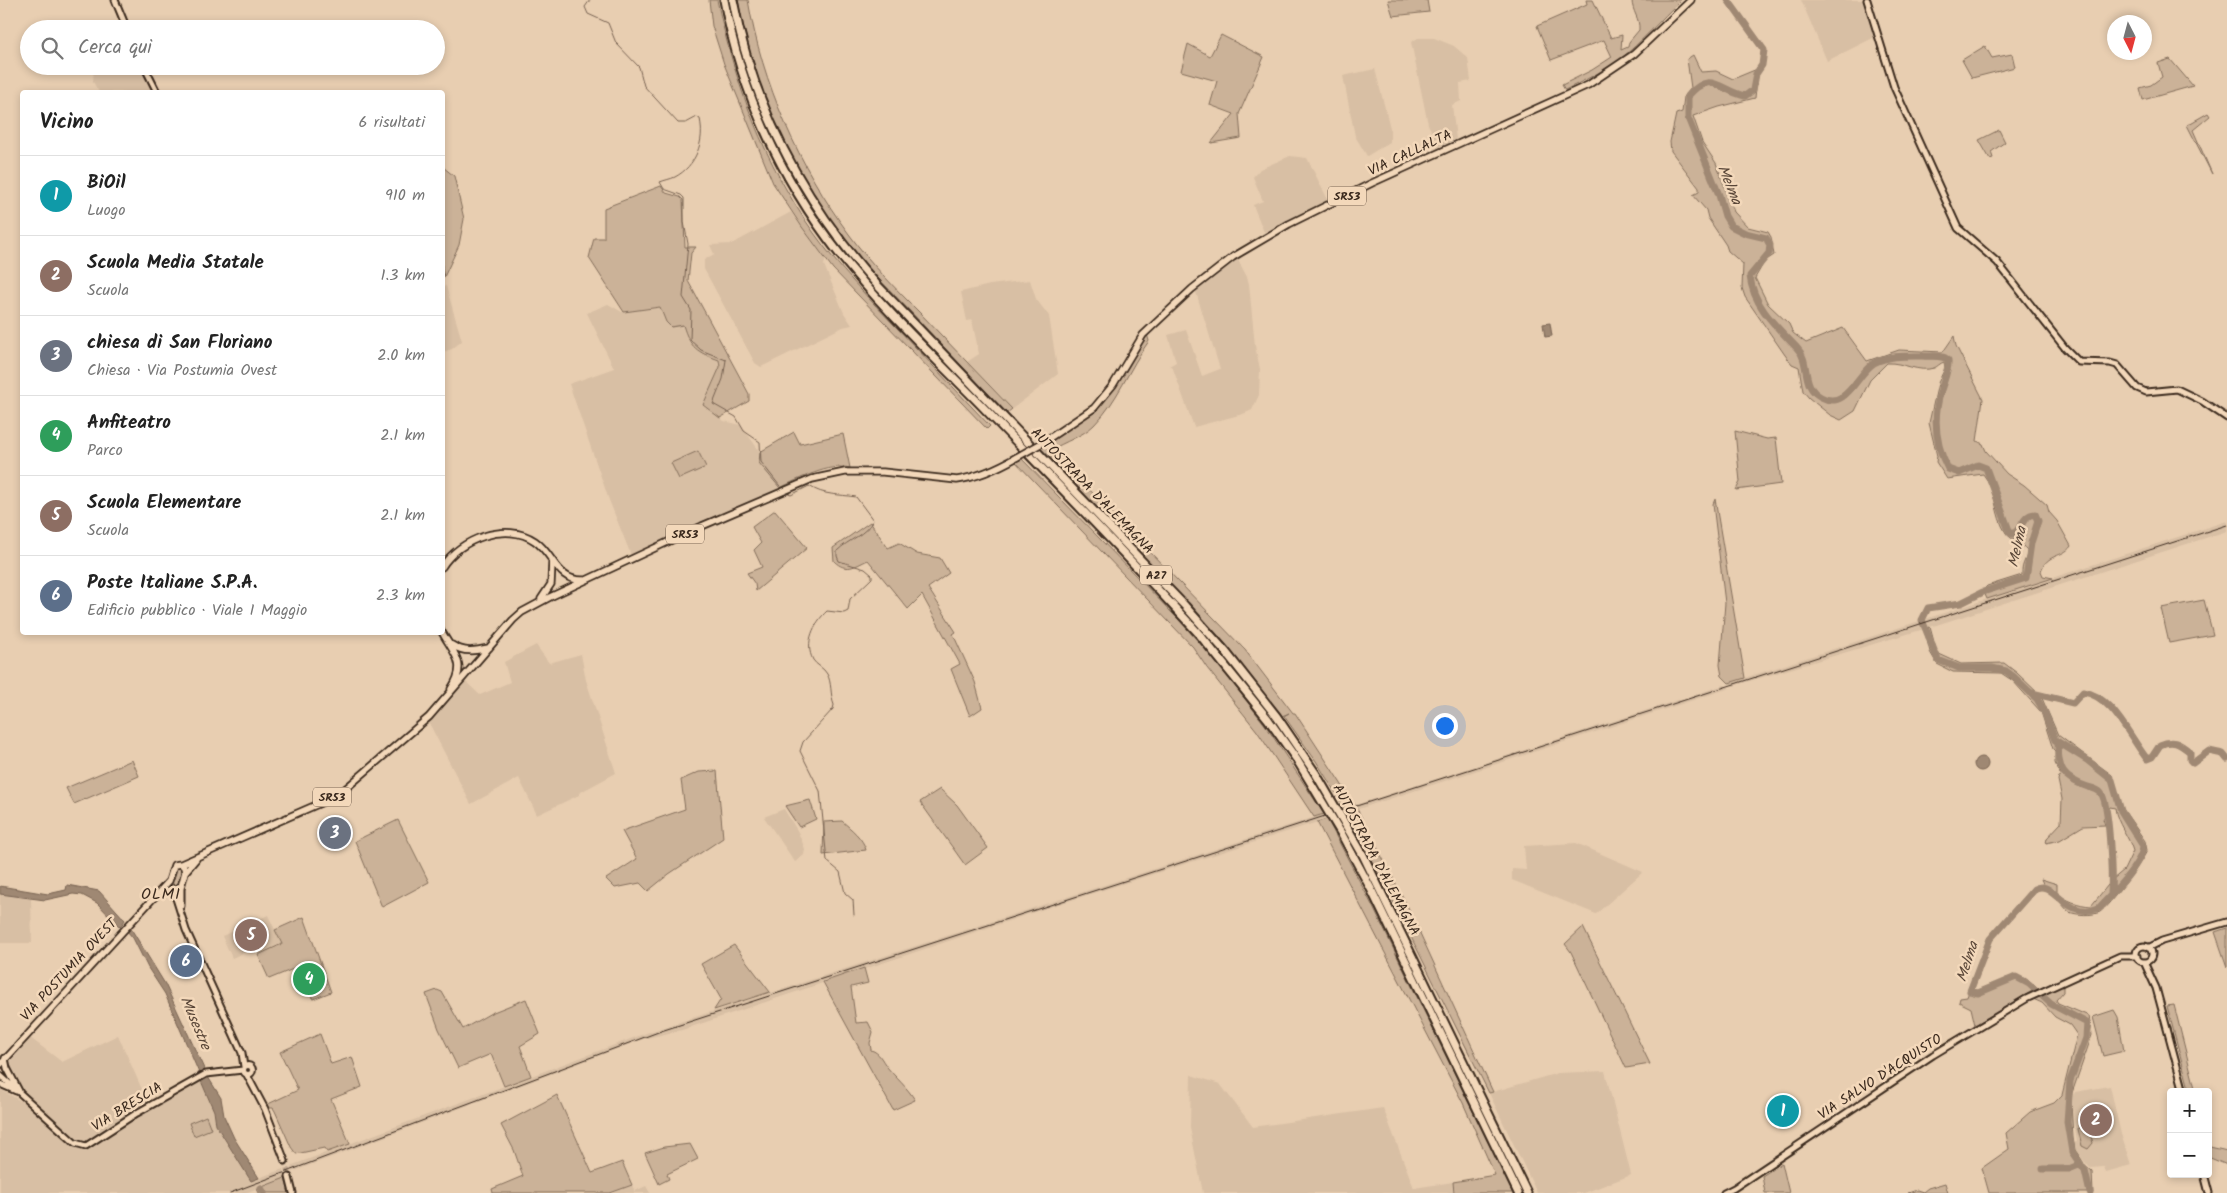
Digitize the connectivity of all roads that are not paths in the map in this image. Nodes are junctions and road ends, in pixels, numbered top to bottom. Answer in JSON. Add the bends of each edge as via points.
{"nodes":[{"id":1,"x":115,"y":0,"type":"edge"},
{"id":2,"x":724,"y":0,"type":"edge"},
{"id":3,"x":733,"y":0,"type":"edge"},
{"id":4,"x":1691,"y":0,"type":"edge"},
{"id":5,"x":1867,"y":0,"type":"edge"},
{"id":6,"x":123,"y":20,"type":"edge"},
{"id":7,"x":148,"y":75,"type":"edge"},
{"id":8,"x":156,"y":90,"type":"edge"},
{"id":9,"x":2227,"y":418,"type":"edge"},
{"id":10,"x":1042,"y":443,"type":"joint"},
{"id":11,"x":450,"y":556,"type":"junction"},
{"id":12,"x":445,"y":558,"type":"edge"},
{"id":13,"x":552,"y":560,"type":"junction"},
{"id":14,"x":445,"y":563,"type":"edge"},
{"id":15,"x":591,"y":578,"type":"junction"},
{"id":16,"x":538,"y":603,"type":"junction"},
{"id":17,"x":444,"y":635,"type":"edge"},
{"id":18,"x":450,"y":644,"type":"junction"},
{"id":19,"x":489,"y":648,"type":"junction"},
{"id":20,"x":442,"y":703,"type":"junction"},
{"id":21,"x":200,"y":855,"type":"junction"},
{"id":22,"x":181,"y":864,"type":"junction"},
{"id":23,"x":185,"y":872,"type":"junction"},
{"id":24,"x":169,"y":881,"type":"junction"},
{"id":25,"x":181,"y":887,"type":"junction"},
{"id":26,"x":173,"y":889,"type":"junction"},
{"id":27,"x":158,"y":894,"type":"junction"},
{"id":28,"x":181,"y":912,"type":"junction"},
{"id":29,"x":2227,"y":922,"type":"edge"},
{"id":30,"x":2151,"y":948,"type":"junction"},
{"id":31,"x":2137,"y":953,"type":"junction"},
{"id":32,"x":2147,"y":961,"type":"junction"},
{"id":33,"x":5,"y":1058,"type":"junction"},
{"id":34,"x":0,"y":1065,"type":"edge"},
{"id":35,"x":245,"y":1069,"type":"junction"},
{"id":36,"x":0,"y":1075,"type":"edge"},
{"id":37,"x":0,"y":1084,"type":"edge"},
{"id":38,"x":2183,"y":1088,"type":"edge"},
{"id":39,"x":19,"y":1092,"type":"junction"},
{"id":40,"x":285,"y":1160,"type":"tunnel mouth"},
{"id":41,"x":288,"y":1177,"type":"tunnel mouth"},
{"id":42,"x":2205,"y":1178,"type":"edge"},
{"id":43,"x":293,"y":1193,"type":"edge"},
{"id":44,"x":1518,"y":1193,"type":"edge"},
{"id":45,"x":1527,"y":1193,"type":"edge"},
{"id":46,"x":1724,"y":1193,"type":"edge"},
{"id":47,"x":2209,"y":1193,"type":"edge"}],
"edges":[{"from":1,"to":6,"type":"street"},
{"from":2,"to":44,"type":"highway","name":"AUTOSTRADA D'ALEMAGNA","number":"A27","via":[[739,60],[764,130],[796,191],[838,252],[1200,635],[1239,681],[1297,760],[1358,864]]},
{"from":3,"to":45,"type":"highway","name":"AUTOSTRADA D'ALEMAGNA","number":"A27","via":[[750,67],[770,122],[801,184],[834,233],[878,286],[1201,623],[1251,683],[1306,758],[1363,855]]},
{"from":4,"to":10,"type":"main road","name":"VIA CALLALTA","number":"SR53","via":[[1634,54],[1588,85],[1372,183],[1289,224],[1233,258],[1192,289],[1143,335],[1113,385],[1094,408]]},
{"from":5,"to":9,"type":"street","via":[[1894,87],[1958,228],[1997,262],[2079,362],[2117,365],[2137,388],[2146,392],[2177,389]]},
{"from":7,"to":8,"type":"street"},
{"from":10,"to":15,"type":"main road","name":"VIA POSTUMIA OVEST","number":"SR53","bridge":true,"via":[[1000,466],[957,480],[883,472],[845,472],[812,478]]},
{"from":11,"to":12,"type":"street"},
{"from":11,"to":13,"type":"main road","name":"VIA POSTUMIA OVEST","number":"SR53","via":[[477,539],[509,533],[533,539]]},
{"from":11,"to":14,"type":"main road","name":"VIA POSTUMIA OVEST","number":"SR53"},
{"from":13,"to":15,"type":"main road","name":"VIA POSTUMIA OVEST","number":"SR53","via":[[566,576],[578,580]]},
{"from":13,"to":16,"type":"main road","name":"VIA POSTUMIA OVEST","number":"SR53","via":[[551,584]]},
{"from":15,"to":16,"type":"main road","name":"VIA POSTUMIA OVEST","number":"SR53"},
{"from":16,"to":19,"type":"main road","name":"VIA POSTUMIA OVEST","number":"SR53","via":[[513,620]]},
{"from":17,"to":18,"type":"main road","name":"VIA POSTUMIA OVEST","number":"SR53"},
{"from":18,"to":19,"type":"main road","via":[[471,652]]},
{"from":18,"to":20,"type":"main road","name":"VIA POSTUMIA OVEST","number":"SR53","via":[[457,656],[459,674]]},
{"from":19,"to":20,"type":"main road","name":"VIA POSTUMIA OVEST","number":"SR53"},
{"from":20,"to":21,"type":"main road","name":"VIA POSTUMIA OVEST","number":"SR53","via":[[413,732],[333,797]]},
{"from":21,"to":22,"type":"main road","name":"VIA POSTUMIA OVEST","number":"SR53"},
{"from":21,"to":23,"type":"main road","name":"VIA POSTUMIA OVEST","number":"SR53"},
{"from":22,"to":23,"type":"main road"},
{"from":22,"to":24,"type":"main road","name":"VIA POSTUMIA OVEST","number":"SR53","via":[[173,866]]},
{"from":23,"to":25,"type":"main road","name":"VIA POSTUMIA OVEST","number":"SR53"},
{"from":24,"to":26,"type":"main road"},
{"from":24,"to":27,"type":"main road","name":"VIA POSTUMIA OVEST","number":"SR53"},
{"from":25,"to":26,"type":"main road","name":"VIA POSTUMIA OVEST","number":"SR53"},
{"from":25,"to":28,"type":"street"},
{"from":26,"to":27,"type":"main road","name":"VIA POSTUMIA OVEST","number":"SR53"},
{"from":26,"to":28,"type":"street"},
{"from":27,"to":33,"type":"main road","name":"VIA POSTUMIA OVEST","number":"SR53"},
{"from":28,"to":35,"type":"street"},
{"from":29,"to":30,"type":"street","via":[[2194,930]]},
{"from":30,"to":31,"type":"street","via":[[2142,947]]},
{"from":30,"to":32,"type":"street"},
{"from":31,"to":32,"type":"street","via":[[2139,960]]},
{"from":31,"to":46,"type":"street","name":"VIA SALVO D'ACQUISTO","via":[[2120,956],[2026,999],[1933,1055]]},
{"from":32,"to":38,"type":"street"},
{"from":33,"to":34,"type":"main road","name":"VIA POSTUMIA OVEST","number":"SR53"},
{"from":33,"to":39,"type":"street"},
{"from":35,"to":39,"type":"street","name":"VIA BRESCIA","via":[[206,1074],[86,1146],[75,1143]]},
{"from":35,"to":40,"type":"street"},
{"from":36,"to":39,"type":"street","name":"VIA BRESCIA"},
{"from":37,"to":39,"type":"street"},
{"from":41,"to":43,"type":"street"},
{"from":42,"to":47,"type":"street"}]}
